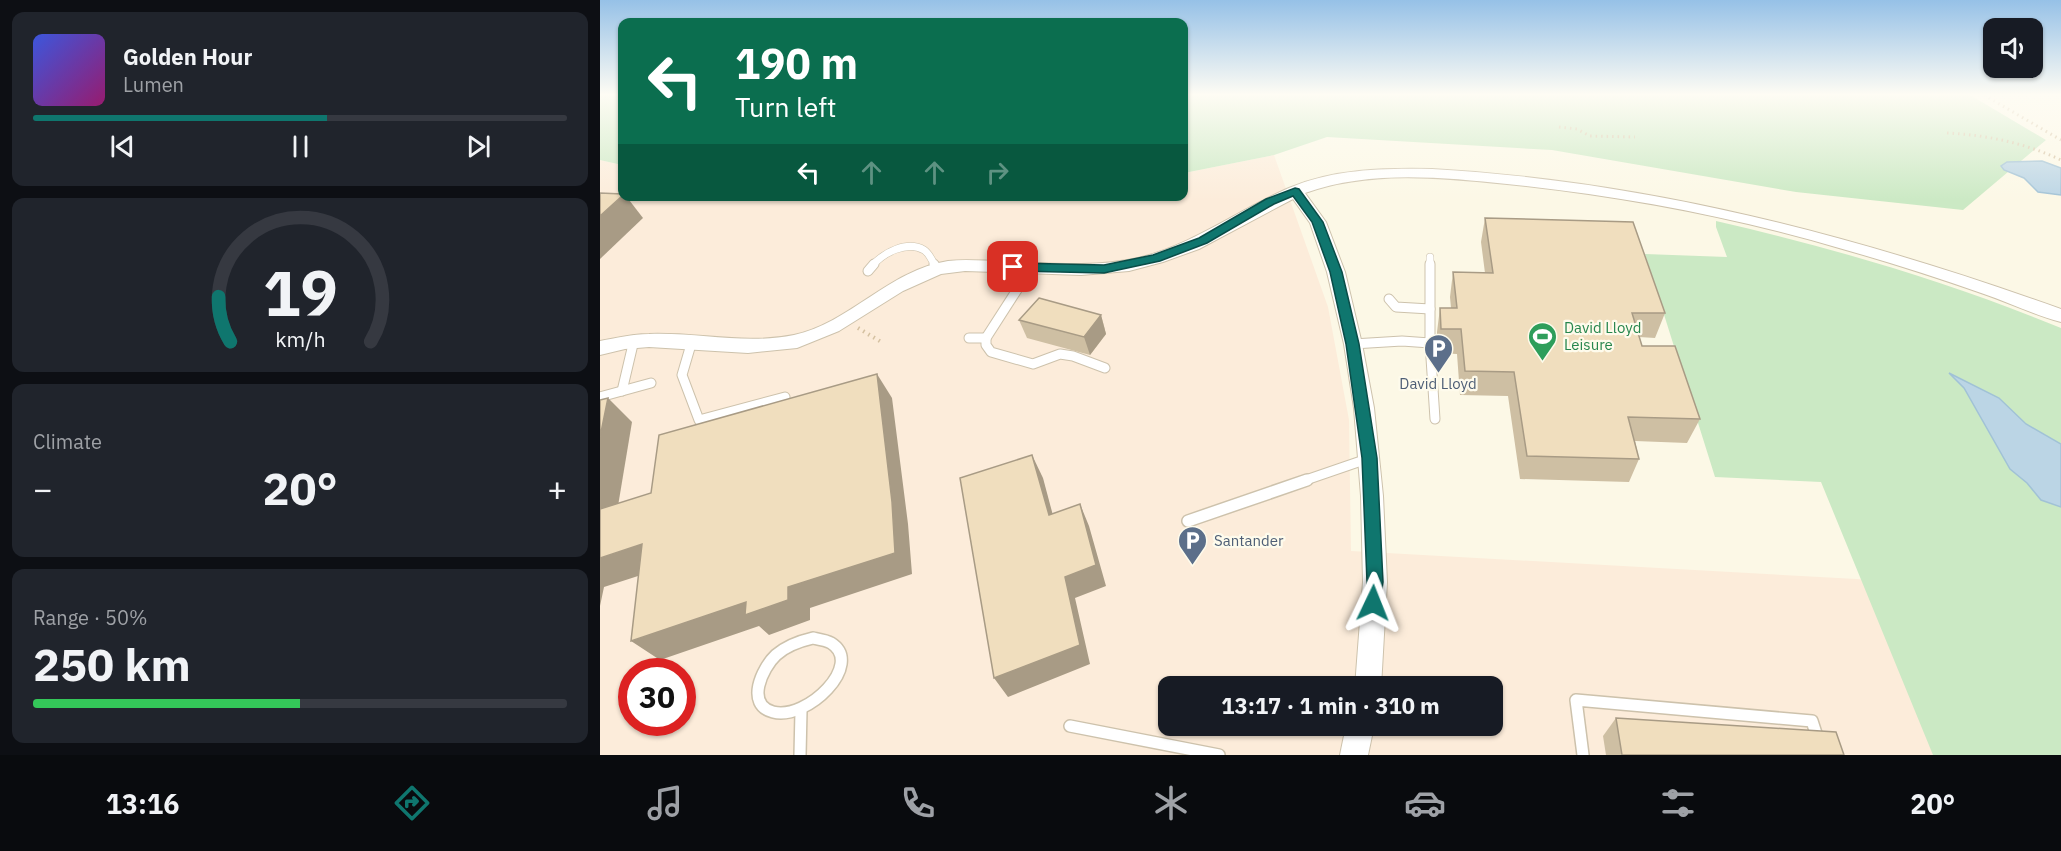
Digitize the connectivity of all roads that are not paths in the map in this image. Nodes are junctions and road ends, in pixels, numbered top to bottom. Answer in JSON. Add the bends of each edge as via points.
{"nodes":[{"id":1,"x":1295,"y":191,"type":"junction"},
{"id":2,"x":1430,"y":257,"type":"dead end"},
{"id":3,"x":1031,"y":268,"type":"junction"},
{"id":4,"x":937,"y":269,"type":"junction"},
{"id":5,"x":868,"y":271,"type":"dead end"},
{"id":6,"x":1389,"y":299,"type":"dead end"},
{"id":7,"x":1430,"y":309,"type":"junction"},
{"id":8,"x":2061,"y":316,"type":"edge"},
{"id":9,"x":969,"y":338,"type":"dead end"},
{"id":10,"x":986,"y":338,"type":"junction"},
{"id":11,"x":634,"y":340,"type":"junction"},
{"id":12,"x":692,"y":341,"type":"junction"},
{"id":13,"x":1430,"y":343,"type":"junction"},
{"id":14,"x":1353,"y":344,"type":"junction"},
{"id":15,"x":600,"y":348,"type":"edge"},
{"id":16,"x":1105,"y":368,"type":"dead end"},
{"id":17,"x":651,"y":383,"type":"dead end"},
{"id":18,"x":622,"y":391,"type":"junction"},
{"id":19,"x":600,"y":397,"type":"edge"},
{"id":20,"x":785,"y":397,"type":"edge"},
{"id":21,"x":1435,"y":419,"type":"dead end"},
{"id":22,"x":1370,"y":458,"type":"junction"},
{"id":23,"x":1188,"y":521,"type":"dead end"},
{"id":24,"x":1369,"y":676,"type":"edge"},
{"id":25,"x":801,"y":711,"type":"junction"},
{"id":26,"x":1070,"y":726,"type":"dead end"},
{"id":27,"x":1358,"y":736,"type":"edge"},
{"id":28,"x":800,"y":755,"type":"edge"},
{"id":29,"x":1219,"y":755,"type":"edge"},
{"id":30,"x":1354,"y":755,"type":"edge"},
{"id":31,"x":1582,"y":755,"type":"edge"},
{"id":32,"x":1823,"y":755,"type":"edge"}],
"edges":[{"from":1,"to":3,"type":"street","via":[[1203,240],[1156,258],[1104,269]]},
{"from":1,"to":8,"type":"street","via":[[1341,179],[1392,173],[1444,174],[1674,202],[1825,237],[1931,269]]},
{"from":1,"to":14,"type":"street","via":[[1318,222],[1336,272]]},
{"from":2,"to":7,"type":"lane"},
{"from":3,"to":4,"type":"street"},
{"from":3,"to":10,"type":"lane"},
{"from":4,"to":5,"type":"lane","via":[[926,251],[901,248],[881,255]]},
{"from":4,"to":12,"type":"street","via":[[821,333],[773,346]]},
{"from":6,"to":7,"type":"lane","via":[[1396,307]]},
{"from":7,"to":13,"type":"lane"},
{"from":9,"to":10,"type":"lane"},
{"from":10,"to":16,"type":"lane","via":[[991,352],[1016,360],[1033,364],[1060,354]]},
{"from":11,"to":12,"type":"street"},
{"from":11,"to":15,"type":"street"},
{"from":11,"to":18,"type":"lane"},
{"from":12,"to":20,"type":"lane","via":[[682,375],[699,420]]},
{"from":13,"to":14,"type":"lane"},
{"from":13,"to":21,"type":"lane"},
{"from":14,"to":22,"type":"street"},
{"from":17,"to":18,"type":"lane"},
{"from":18,"to":19,"type":"lane"},
{"from":22,"to":23,"type":"lane"},
{"from":22,"to":24,"type":"street","via":[[1375,582]]},
{"from":25,"to":25,"type":"lane","via":[[781,714],[765,710],[758,702],[758,680],[765,667],[786,648],[813,638],[825,639],[840,654],[836,678],[815,702]]},
{"from":25,"to":28,"type":"lane"},
{"from":26,"to":29,"type":"lane"},
{"from":27,"to":30,"type":"street"},
{"from":31,"to":32,"type":"lane","via":[[1576,700],[1812,721]]}]}
